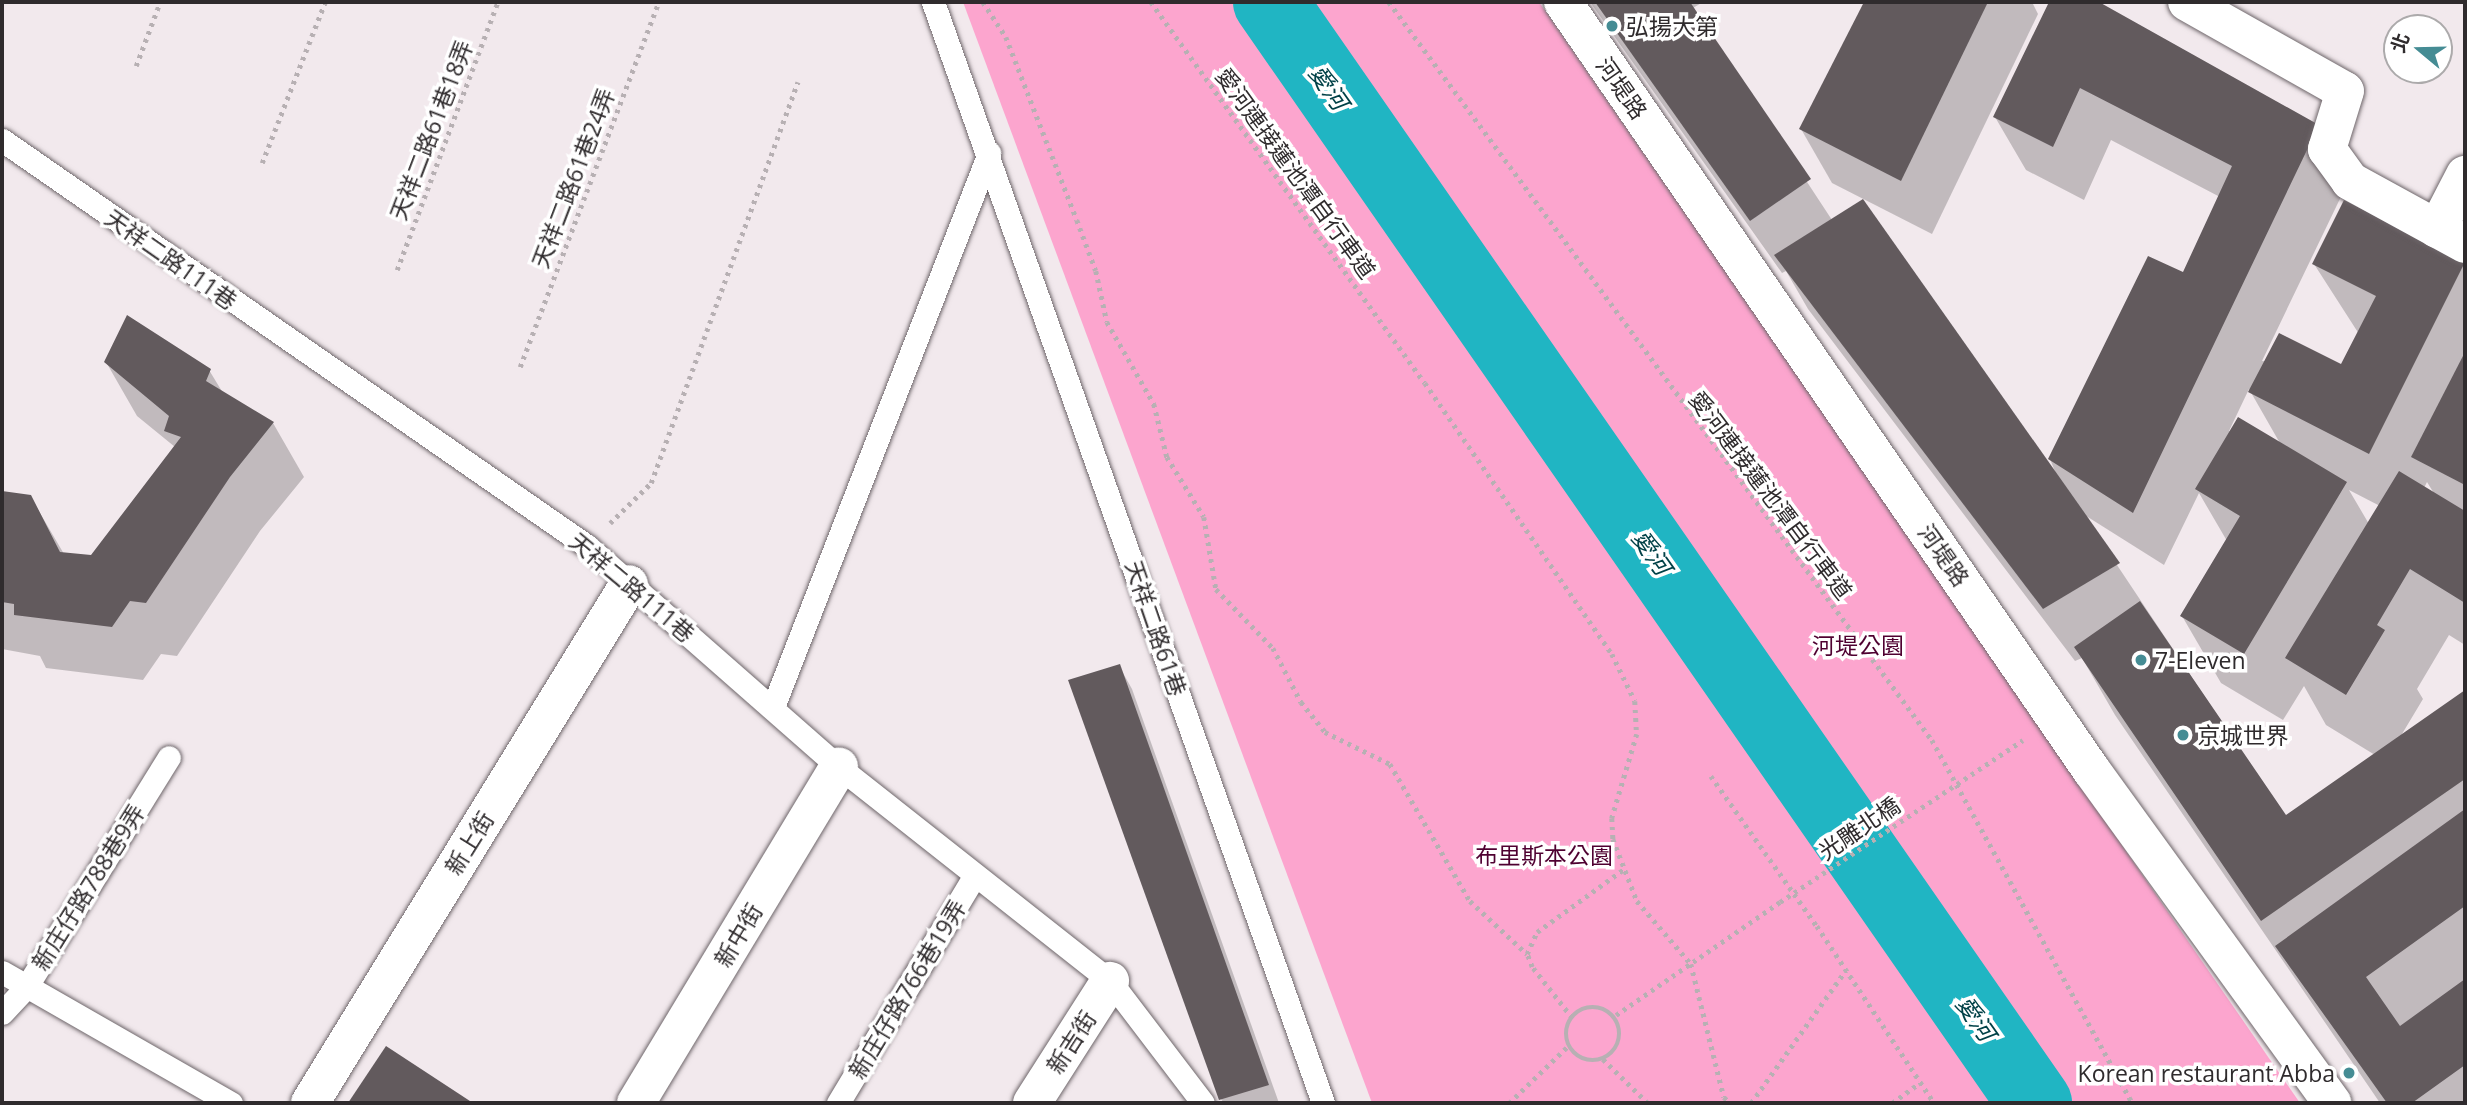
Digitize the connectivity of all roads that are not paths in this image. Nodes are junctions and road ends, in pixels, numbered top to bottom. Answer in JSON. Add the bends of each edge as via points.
{"nodes":[{"id":1,"x":933,"y":2,"type":"edge"},
{"id":2,"x":1563,"y":2,"type":"edge"},
{"id":3,"x":2187,"y":2,"type":"edge"},
{"id":4,"x":2,"y":140,"type":"edge"},
{"id":5,"x":989,"y":153,"type":"junction"},
{"id":6,"x":2465,"y":175,"type":"edge"},
{"id":7,"x":2451,"y":237,"type":"edge"},
{"id":8,"x":629,"y":583,"type":"junction"},
{"id":9,"x":774,"y":707,"type":"junction"},
{"id":10,"x":169,"y":757,"type":"dead end"},
{"id":11,"x":839,"y":767,"type":"junction"},
{"id":12,"x":975,"y":875,"type":"junction"},
{"id":13,"x":2,"y":972,"type":"edge"},
{"id":14,"x":1110,"y":981,"type":"junction"},
{"id":15,"x":27,"y":986,"type":"junction"},
{"id":16,"x":2,"y":1013,"type":"edge"},
{"id":17,"x":1197,"y":1100,"type":"edge"},
{"id":18,"x":231,"y":1103,"type":"edge"},
{"id":19,"x":310,"y":1103,"type":"edge"},
{"id":20,"x":636,"y":1103,"type":"edge"},
{"id":21,"x":838,"y":1103,"type":"edge"},
{"id":22,"x":1032,"y":1103,"type":"edge"},
{"id":23,"x":1323,"y":1103,"type":"edge"},
{"id":24,"x":2332,"y":1103,"type":"edge"}],
"edges":[{"from":1,"to":5,"type":"lane","name":"天祥二路61巷"},
{"from":2,"to":24,"type":"street","name":"河堤路","via":[[2056,718]]},
{"from":3,"to":7,"type":"street","via":[[2345,91],[2327,149],[2350,181]]},
{"from":4,"to":8,"type":"lane","name":"天祥二路111巷","via":[[587,546]]},
{"from":5,"to":9,"type":"lane"},
{"from":5,"to":23,"type":"lane","name":"天祥二路61巷"},
{"from":6,"to":7,"type":"street"},
{"from":8,"to":9,"type":"lane","name":"天祥二路111巷"},
{"from":8,"to":19,"type":"street","name":"新上街"},
{"from":9,"to":11,"type":"lane","name":"天祥二路111巷"},
{"from":10,"to":15,"type":"lane","name":"新庄仔路788巷9弄"},
{"from":11,"to":12,"type":"lane","name":"天祥二路111巷"},
{"from":11,"to":20,"type":"street","name":"新中街"},
{"from":12,"to":14,"type":"lane","name":"天祥二路111巷"},
{"from":12,"to":21,"type":"lane","name":"新庄仔路766巷19弄"},
{"from":13,"to":15,"type":"lane"},
{"from":14,"to":17,"type":"lane","name":"天祥二路111巷"},
{"from":14,"to":22,"type":"street","name":"新吉街"},
{"from":15,"to":16,"type":"lane","name":"新庄仔路788巷9弄"},
{"from":15,"to":18,"type":"lane"}]}
